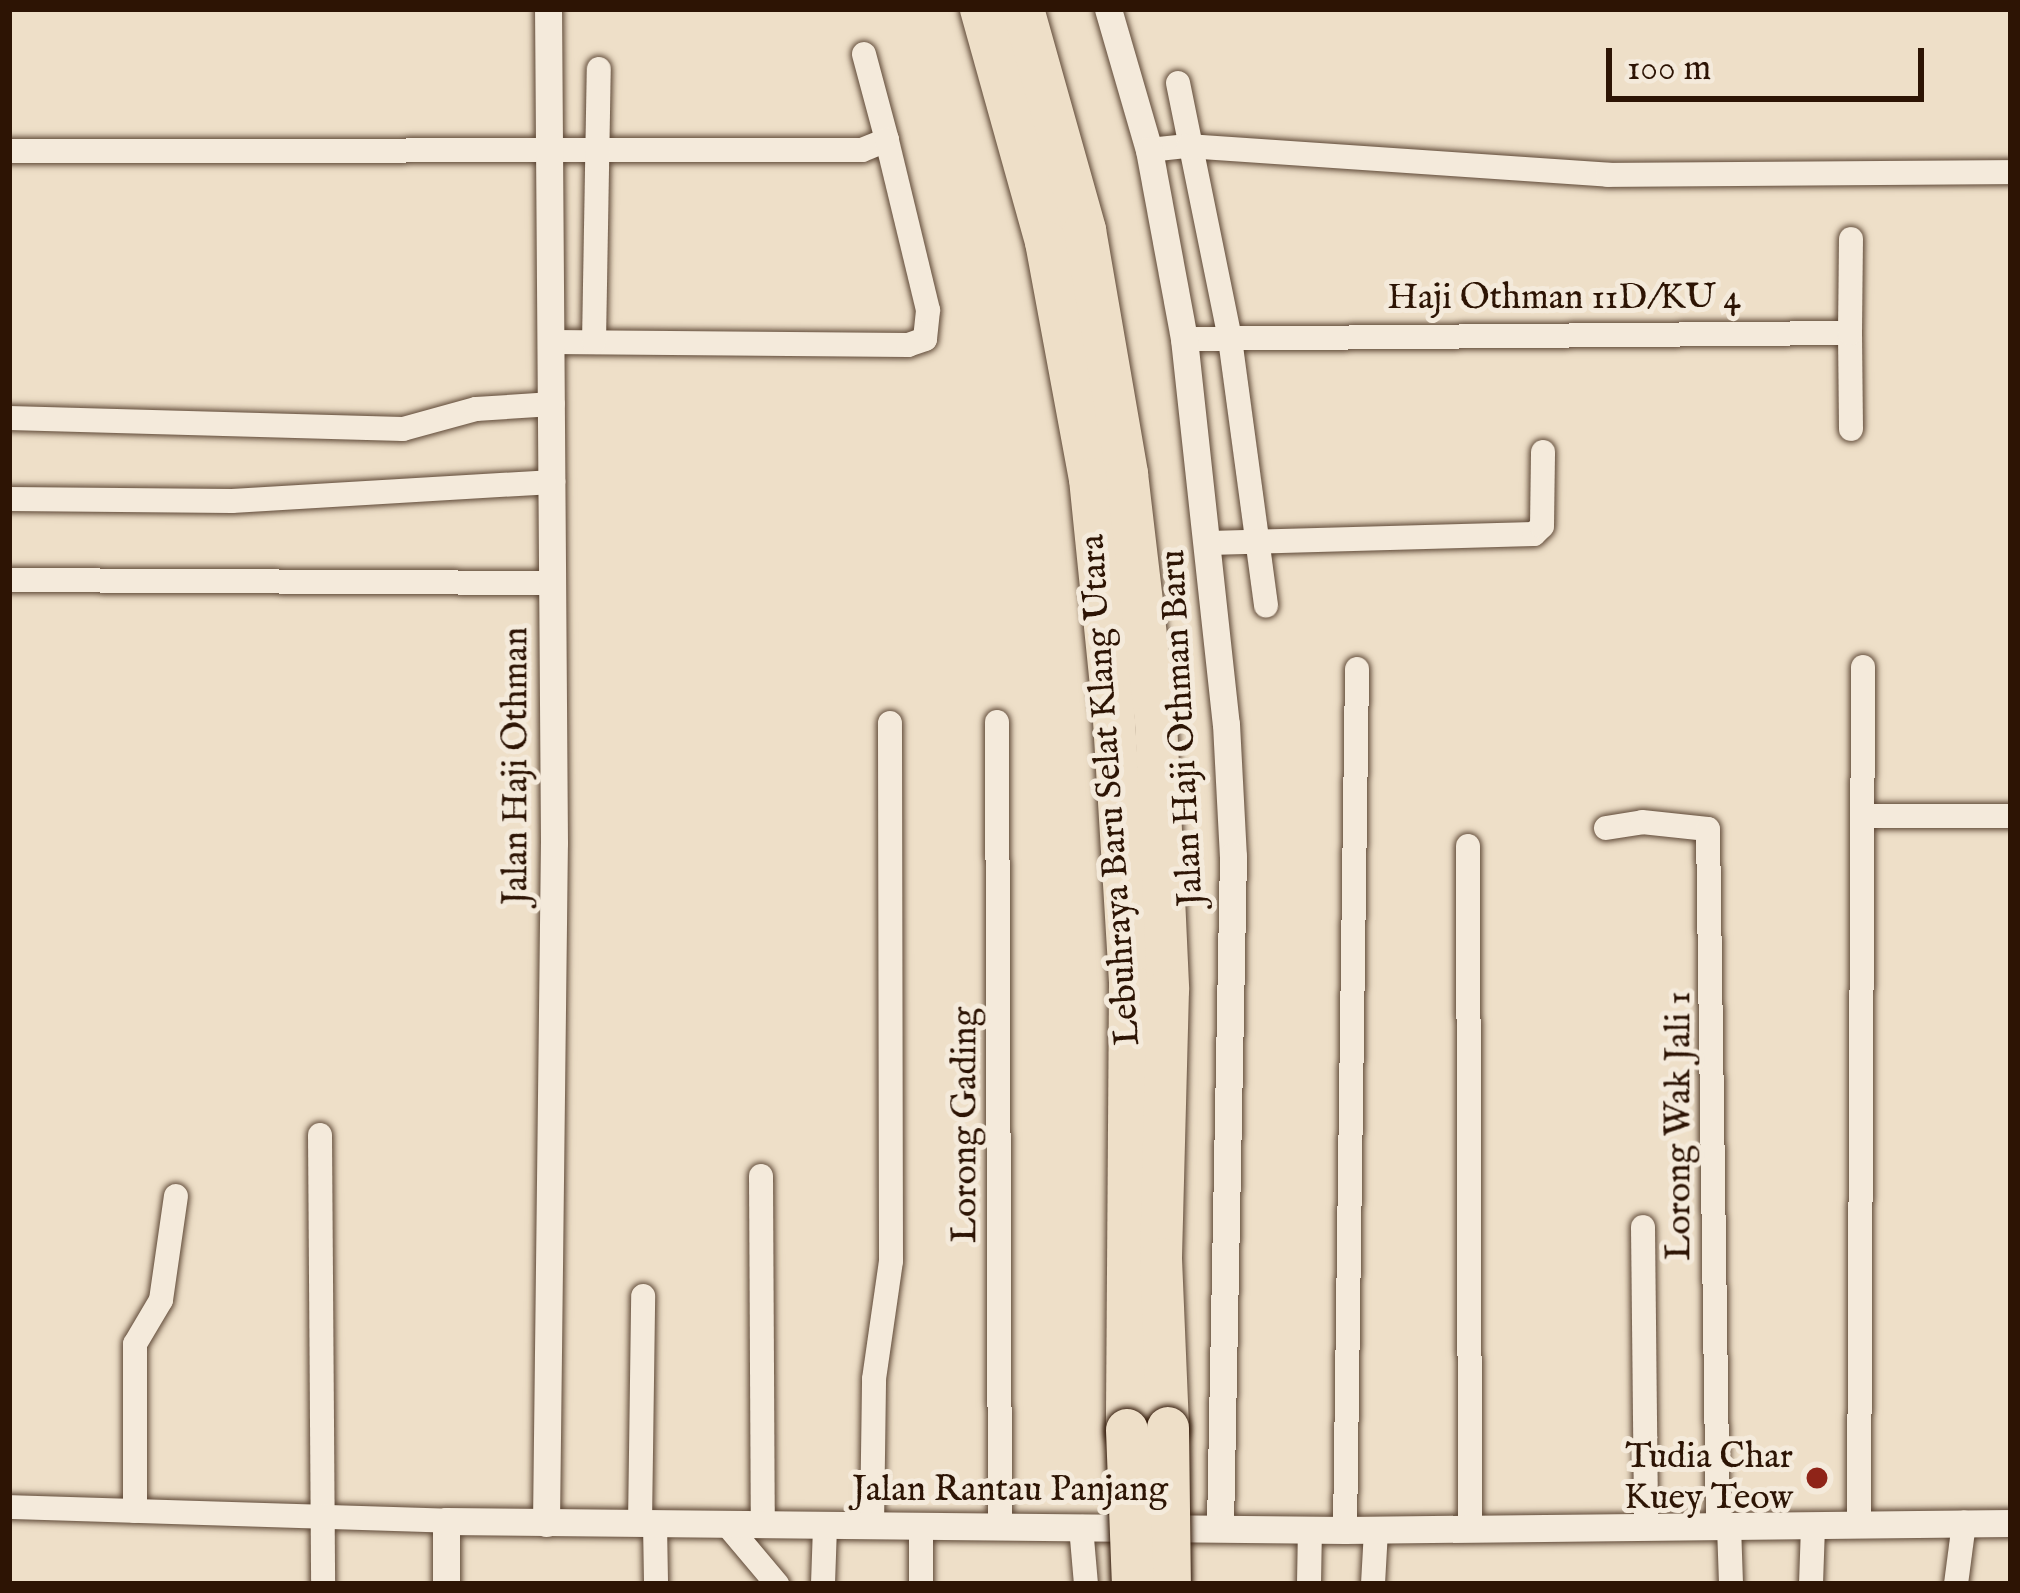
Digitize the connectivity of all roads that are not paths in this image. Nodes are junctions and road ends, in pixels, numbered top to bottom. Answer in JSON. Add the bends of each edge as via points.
{"nodes":[{"id":1,"x":548,"y":9,"type":"edge"},
{"id":2,"x":981,"y":9,"type":"edge"},
{"id":3,"x":1024,"y":9,"type":"edge"},
{"id":4,"x":1108,"y":9,"type":"edge"},
{"id":5,"x":864,"y":54,"type":"dead end"},
{"id":6,"x":598,"y":69,"type":"dead end"},
{"id":7,"x":1178,"y":83,"type":"dead end"},
{"id":8,"x":887,"y":140,"type":"junction"},
{"id":9,"x":1188,"y":146,"type":"junction"},
{"id":10,"x":9,"y":151,"type":"edge"},
{"id":11,"x":1149,"y":151,"type":"junction"},
{"id":12,"x":549,"y":154,"type":"junction"},
{"id":13,"x":596,"y":154,"type":"junction"},
{"id":14,"x":2011,"y":172,"type":"edge"},
{"id":15,"x":1851,"y":239,"type":"dead end"},
{"id":16,"x":1850,"y":333,"type":"junction"},
{"id":17,"x":1184,"y":339,"type":"junction"},
{"id":18,"x":1230,"y":339,"type":"junction"},
{"id":19,"x":551,"y":342,"type":"junction"},
{"id":20,"x":594,"y":342,"type":"junction"},
{"id":21,"x":554,"y":404,"type":"junction"},
{"id":22,"x":9,"y":418,"type":"edge"},
{"id":23,"x":1851,"y":429,"type":"dead end"},
{"id":24,"x":1543,"y":452,"type":"dead end"},
{"id":25,"x":553,"y":482,"type":"junction"},
{"id":26,"x":9,"y":499,"type":"edge"},
{"id":27,"x":1260,"y":539,"type":"junction"},
{"id":28,"x":1209,"y":543,"type":"junction"},
{"id":29,"x":9,"y":580,"type":"edge"},
{"id":30,"x":553,"y":583,"type":"junction"},
{"id":31,"x":1266,"y":606,"type":"dead end"},
{"id":32,"x":1863,"y":667,"type":"dead end"},
{"id":33,"x":1357,"y":669,"type":"dead end"},
{"id":34,"x":997,"y":722,"type":"dead end"},
{"id":35,"x":890,"y":723,"type":"dead end"},
{"id":36,"x":1863,"y":816,"type":"junction"},
{"id":37,"x":2011,"y":816,"type":"edge"},
{"id":38,"x":1606,"y":828,"type":"dead end"},
{"id":39,"x":1468,"y":845,"type":"dead end"},
{"id":40,"x":320,"y":1136,"type":"dead end"},
{"id":41,"x":761,"y":1176,"type":"dead end"},
{"id":42,"x":176,"y":1196,"type":"dead end"},
{"id":43,"x":1643,"y":1227,"type":"dead end"},
{"id":44,"x":643,"y":1296,"type":"dead end"},
{"id":45,"x":1147,"y":1429,"type":"junction"},
{"id":46,"x":9,"y":1507,"type":"edge"},
{"id":47,"x":135,"y":1510,"type":"junction"},
{"id":48,"x":322,"y":1514,"type":"junction"},
{"id":49,"x":446,"y":1521,"type":"junction"},
{"id":50,"x":546,"y":1523,"type":"junction"},
{"id":51,"x":1964,"y":1523,"type":"junction"},
{"id":52,"x":2011,"y":1523,"type":"edge"},
{"id":53,"x":648,"y":1524,"type":"junction"},
{"id":54,"x":1859,"y":1524,"type":"junction"},
{"id":55,"x":763,"y":1526,"type":"junction"},
{"id":56,"x":825,"y":1526,"type":"junction"},
{"id":57,"x":1220,"y":1526,"type":"junction"},
{"id":58,"x":1724,"y":1526,"type":"junction"},
{"id":59,"x":1813,"y":1526,"type":"junction"},
{"id":60,"x":729,"y":1527,"type":"junction"},
{"id":61,"x":872,"y":1527,"type":"junction"},
{"id":62,"x":1646,"y":1527,"type":"junction"},
{"id":63,"x":921,"y":1528,"type":"junction"},
{"id":64,"x":1000,"y":1528,"type":"junction"},
{"id":65,"x":1081,"y":1528,"type":"junction"},
{"id":66,"x":1310,"y":1529,"type":"junction"},
{"id":67,"x":1470,"y":1529,"type":"junction"},
{"id":68,"x":1345,"y":1530,"type":"junction"},
{"id":69,"x":1376,"y":1530,"type":"junction"},
{"id":70,"x":1158,"y":1583,"type":"edge"},
{"id":71,"x":323,"y":1584,"type":"edge"},
{"id":72,"x":446,"y":1584,"type":"edge"},
{"id":73,"x":656,"y":1584,"type":"edge"},
{"id":74,"x":777,"y":1584,"type":"edge"},
{"id":75,"x":824,"y":1584,"type":"edge"},
{"id":76,"x":920,"y":1584,"type":"edge"},
{"id":77,"x":1087,"y":1584,"type":"edge"},
{"id":78,"x":1309,"y":1584,"type":"edge"},
{"id":79,"x":1373,"y":1584,"type":"edge"},
{"id":80,"x":1731,"y":1584,"type":"edge"},
{"id":81,"x":1811,"y":1584,"type":"edge"},
{"id":82,"x":1956,"y":1584,"type":"edge"}],
"edges":[{"from":1,"to":12,"type":"street","name":"Jalan Haji Othman"},
{"from":2,"to":45,"type":"highway","name":"Lebuhraya Baru Selat Klang Utara","via":[[1050,263],[1090,479],[1130,985],[1122,1258]]},
{"from":3,"to":45,"type":"highway","name":"Lebuhraya Baru Selat Klang Utara","via":[[1085,230],[1127,474],[1156,721],[1168,990]]},
{"from":4,"to":11,"type":"street","name":"Jalan Haji Othman Baru"},
{"from":5,"to":8,"type":"street"},
{"from":6,"to":13,"type":"street"},
{"from":7,"to":9,"type":"street"},
{"from":8,"to":13,"type":"street","via":[[862,150]]},
{"from":8,"to":20,"type":"street","via":[[928,310],[925,339]]},
{"from":9,"to":11,"type":"street"},
{"from":9,"to":14,"type":"street","via":[[1608,175]]},
{"from":9,"to":18,"type":"street"},
{"from":10,"to":12,"type":"street"},
{"from":11,"to":17,"type":"street","name":"Jalan Haji Othman Baru"},
{"from":12,"to":13,"type":"street"},
{"from":12,"to":19,"type":"street","name":"Jalan Haji Othman"},
{"from":13,"to":20,"type":"street"},
{"from":15,"to":16,"type":"street"},
{"from":16,"to":18,"type":"street","name":"Haji Othman 11D/KU 4"},
{"from":16,"to":23,"type":"street"},
{"from":17,"to":18,"type":"street","name":"Haji Othman 11D/KU 4"},
{"from":17,"to":28,"type":"street","name":"Jalan Haji Othman Baru"},
{"from":18,"to":27,"type":"street"},
{"from":19,"to":20,"type":"street"},
{"from":19,"to":21,"type":"street","name":"Jalan Haji Othman"},
{"from":21,"to":22,"type":"street","via":[[476,409],[403,430]]},
{"from":21,"to":25,"type":"street","name":"Jalan Haji Othman"},
{"from":24,"to":27,"type":"street","via":[[1542,526],[1534,535]]},
{"from":25,"to":26,"type":"street","via":[[232,502]]},
{"from":25,"to":30,"type":"street","name":"Jalan Haji Othman"},
{"from":27,"to":28,"type":"street"},
{"from":27,"to":31,"type":"street"},
{"from":28,"to":57,"type":"street","name":"Jalan Haji Othman Baru","via":[[1233,856]]},
{"from":29,"to":30,"type":"street"},
{"from":30,"to":50,"type":"street","name":"Jalan Haji Othman"},
{"from":32,"to":36,"type":"street"},
{"from":33,"to":68,"type":"street"},
{"from":34,"to":64,"type":"street","name":"Lorong Gading"},
{"from":35,"to":61,"type":"street","via":[[891,1261],[874,1379]]},
{"from":36,"to":37,"type":"street"},
{"from":36,"to":54,"type":"street"},
{"from":38,"to":58,"type":"street","name":"Lorong Wak Jali 1","via":[[1642,822],[1708,829]]},
{"from":39,"to":67,"type":"street"},
{"from":40,"to":48,"type":"street"},
{"from":41,"to":55,"type":"street"},
{"from":42,"to":47,"type":"street","via":[[161,1300],[135,1344]]},
{"from":43,"to":62,"type":"street"},
{"from":44,"to":53,"type":"street"},
{"from":45,"to":70,"type":"highway","name":"Lebuhraya Baru Selat Klang Utara","bridge":true},
{"from":46,"to":47,"type":"street","name":"Jalan Rantau Panjang"},
{"from":47,"to":48,"type":"street","name":"Jalan Rantau Panjang"},
{"from":48,"to":49,"type":"street","name":"Jalan Rantau Panjang"},
{"from":48,"to":71,"type":"street"},
{"from":49,"to":50,"type":"street","name":"Jalan Rantau Panjang"},
{"from":49,"to":72,"type":"street"},
{"from":50,"to":53,"type":"street","name":"Jalan Rantau Panjang"},
{"from":51,"to":52,"type":"street","name":"Jalan Rantau Panjang"},
{"from":51,"to":54,"type":"street","name":"Jalan Rantau Panjang"},
{"from":51,"to":82,"type":"street"},
{"from":53,"to":60,"type":"street","name":"Jalan Rantau Panjang"},
{"from":53,"to":73,"type":"street"},
{"from":54,"to":59,"type":"street","name":"Jalan Rantau Panjang"},
{"from":55,"to":56,"type":"street","name":"Jalan Rantau Panjang"},
{"from":55,"to":60,"type":"street","name":"Jalan Rantau Panjang"},
{"from":56,"to":61,"type":"street","name":"Jalan Rantau Panjang"},
{"from":56,"to":75,"type":"street"},
{"from":57,"to":65,"type":"street","name":"Jalan Rantau Panjang"},
{"from":57,"to":66,"type":"street","name":"Jalan Rantau Panjang"},
{"from":58,"to":59,"type":"street","name":"Jalan Rantau Panjang"},
{"from":58,"to":62,"type":"street","name":"Jalan Rantau Panjang"},
{"from":58,"to":80,"type":"street"},
{"from":59,"to":81,"type":"street"},
{"from":60,"to":74,"type":"street"},
{"from":61,"to":63,"type":"street","name":"Jalan Rantau Panjang"},
{"from":62,"to":67,"type":"street","name":"Jalan Rantau Panjang"},
{"from":63,"to":64,"type":"street","name":"Jalan Rantau Panjang"},
{"from":63,"to":76,"type":"street"},
{"from":64,"to":65,"type":"street","name":"Jalan Rantau Panjang"},
{"from":65,"to":77,"type":"street"},
{"from":66,"to":68,"type":"street","name":"Jalan Rantau Panjang"},
{"from":66,"to":78,"type":"street"},
{"from":67,"to":69,"type":"street","name":"Jalan Rantau Panjang"},
{"from":68,"to":69,"type":"street","name":"Jalan Rantau Panjang"},
{"from":69,"to":79,"type":"street"}]}
